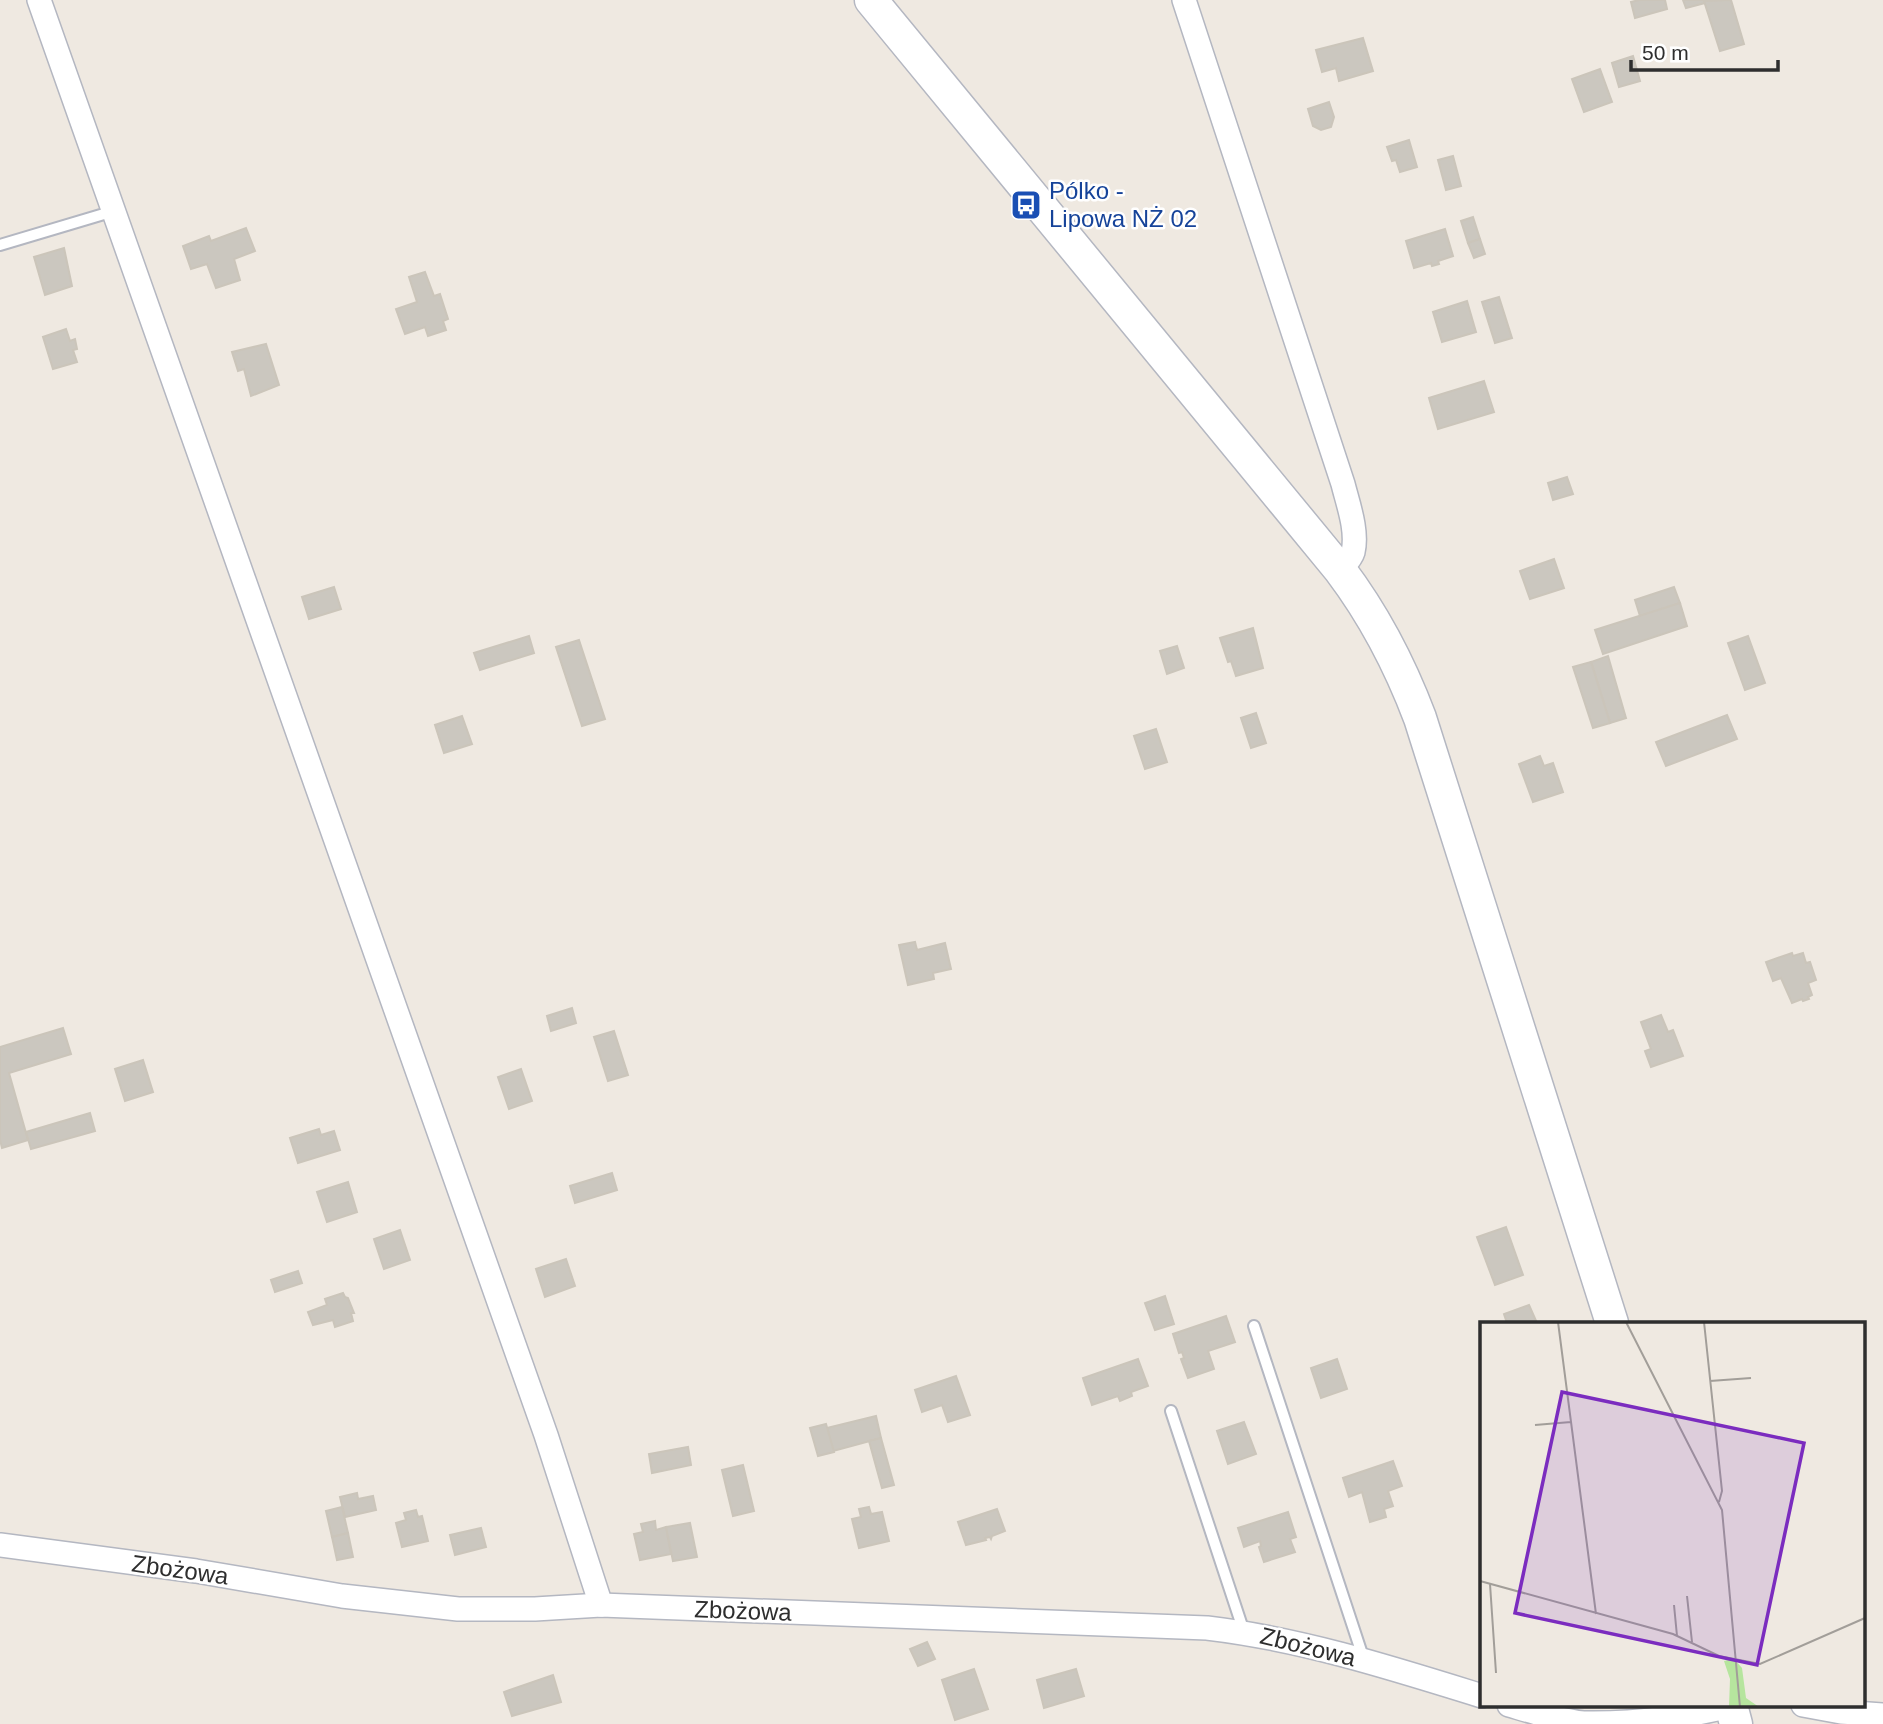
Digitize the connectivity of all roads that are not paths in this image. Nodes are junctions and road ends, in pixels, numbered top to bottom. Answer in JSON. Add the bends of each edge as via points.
{"nodes":[{"id":1,"x":39,"y":0,"type":"edge"},
{"id":2,"x":872,"y":0,"type":"edge"},
{"id":3,"x":1184,"y":0,"type":"edge"},
{"id":4,"x":114,"y":211,"type":"junction"},
{"id":5,"x":0,"y":245,"type":"edge"},
{"id":6,"x":1340,"y":570,"type":"junction"},
{"id":7,"x":1612,"y":1322,"type":"edge"},
{"id":8,"x":1254,"y":1326,"type":"dead end"},
{"id":9,"x":1171,"y":1411,"type":"dead end"},
{"id":10,"x":0,"y":1545,"type":"edge"},
{"id":11,"x":601,"y":1605,"type":"junction"},
{"id":12,"x":1244,"y":1632,"type":"junction"},
{"id":13,"x":1364,"y":1661,"type":"junction"},
{"id":14,"x":1480,"y":1695,"type":"edge"},
{"id":15,"x":1512,"y":1706,"type":"edge"},
{"id":16,"x":1727,"y":1706,"type":"edge"},
{"id":17,"x":1732,"y":1706,"type":"edge"},
{"id":18,"x":1808,"y":1706,"type":"edge"},
{"id":19,"x":1883,"y":1715,"type":"edge"},
{"id":20,"x":1736,"y":1724,"type":"edge"}],
"edges":[{"from":1,"to":4,"type":"street"},
{"from":2,"to":6,"type":"street"},
{"from":3,"to":6,"type":"street","via":[[1343,484],[1354,544]]},
{"from":4,"to":5,"type":"lane"},
{"from":4,"to":11,"type":"street","via":[[546,1435]]},
{"from":6,"to":7,"type":"street","via":[[1379,629],[1420,718]]},
{"from":8,"to":13,"type":"lane"},
{"from":9,"to":12,"type":"lane"},
{"from":10,"to":11,"type":"street","name":"Zbożowa","via":[[458,1609]]},
{"from":11,"to":12,"type":"street","name":"Zbożowa","via":[[1164,1625]]},
{"from":12,"to":13,"type":"street","name":"Zbożowa"},
{"from":13,"to":14,"type":"street","name":"Zbożowa"},
{"from":15,"to":16,"type":"street","via":[[1548,1717],[1613,1724]]},
{"from":17,"to":20,"type":"street"},
{"from":18,"to":19,"type":"street"}]}
